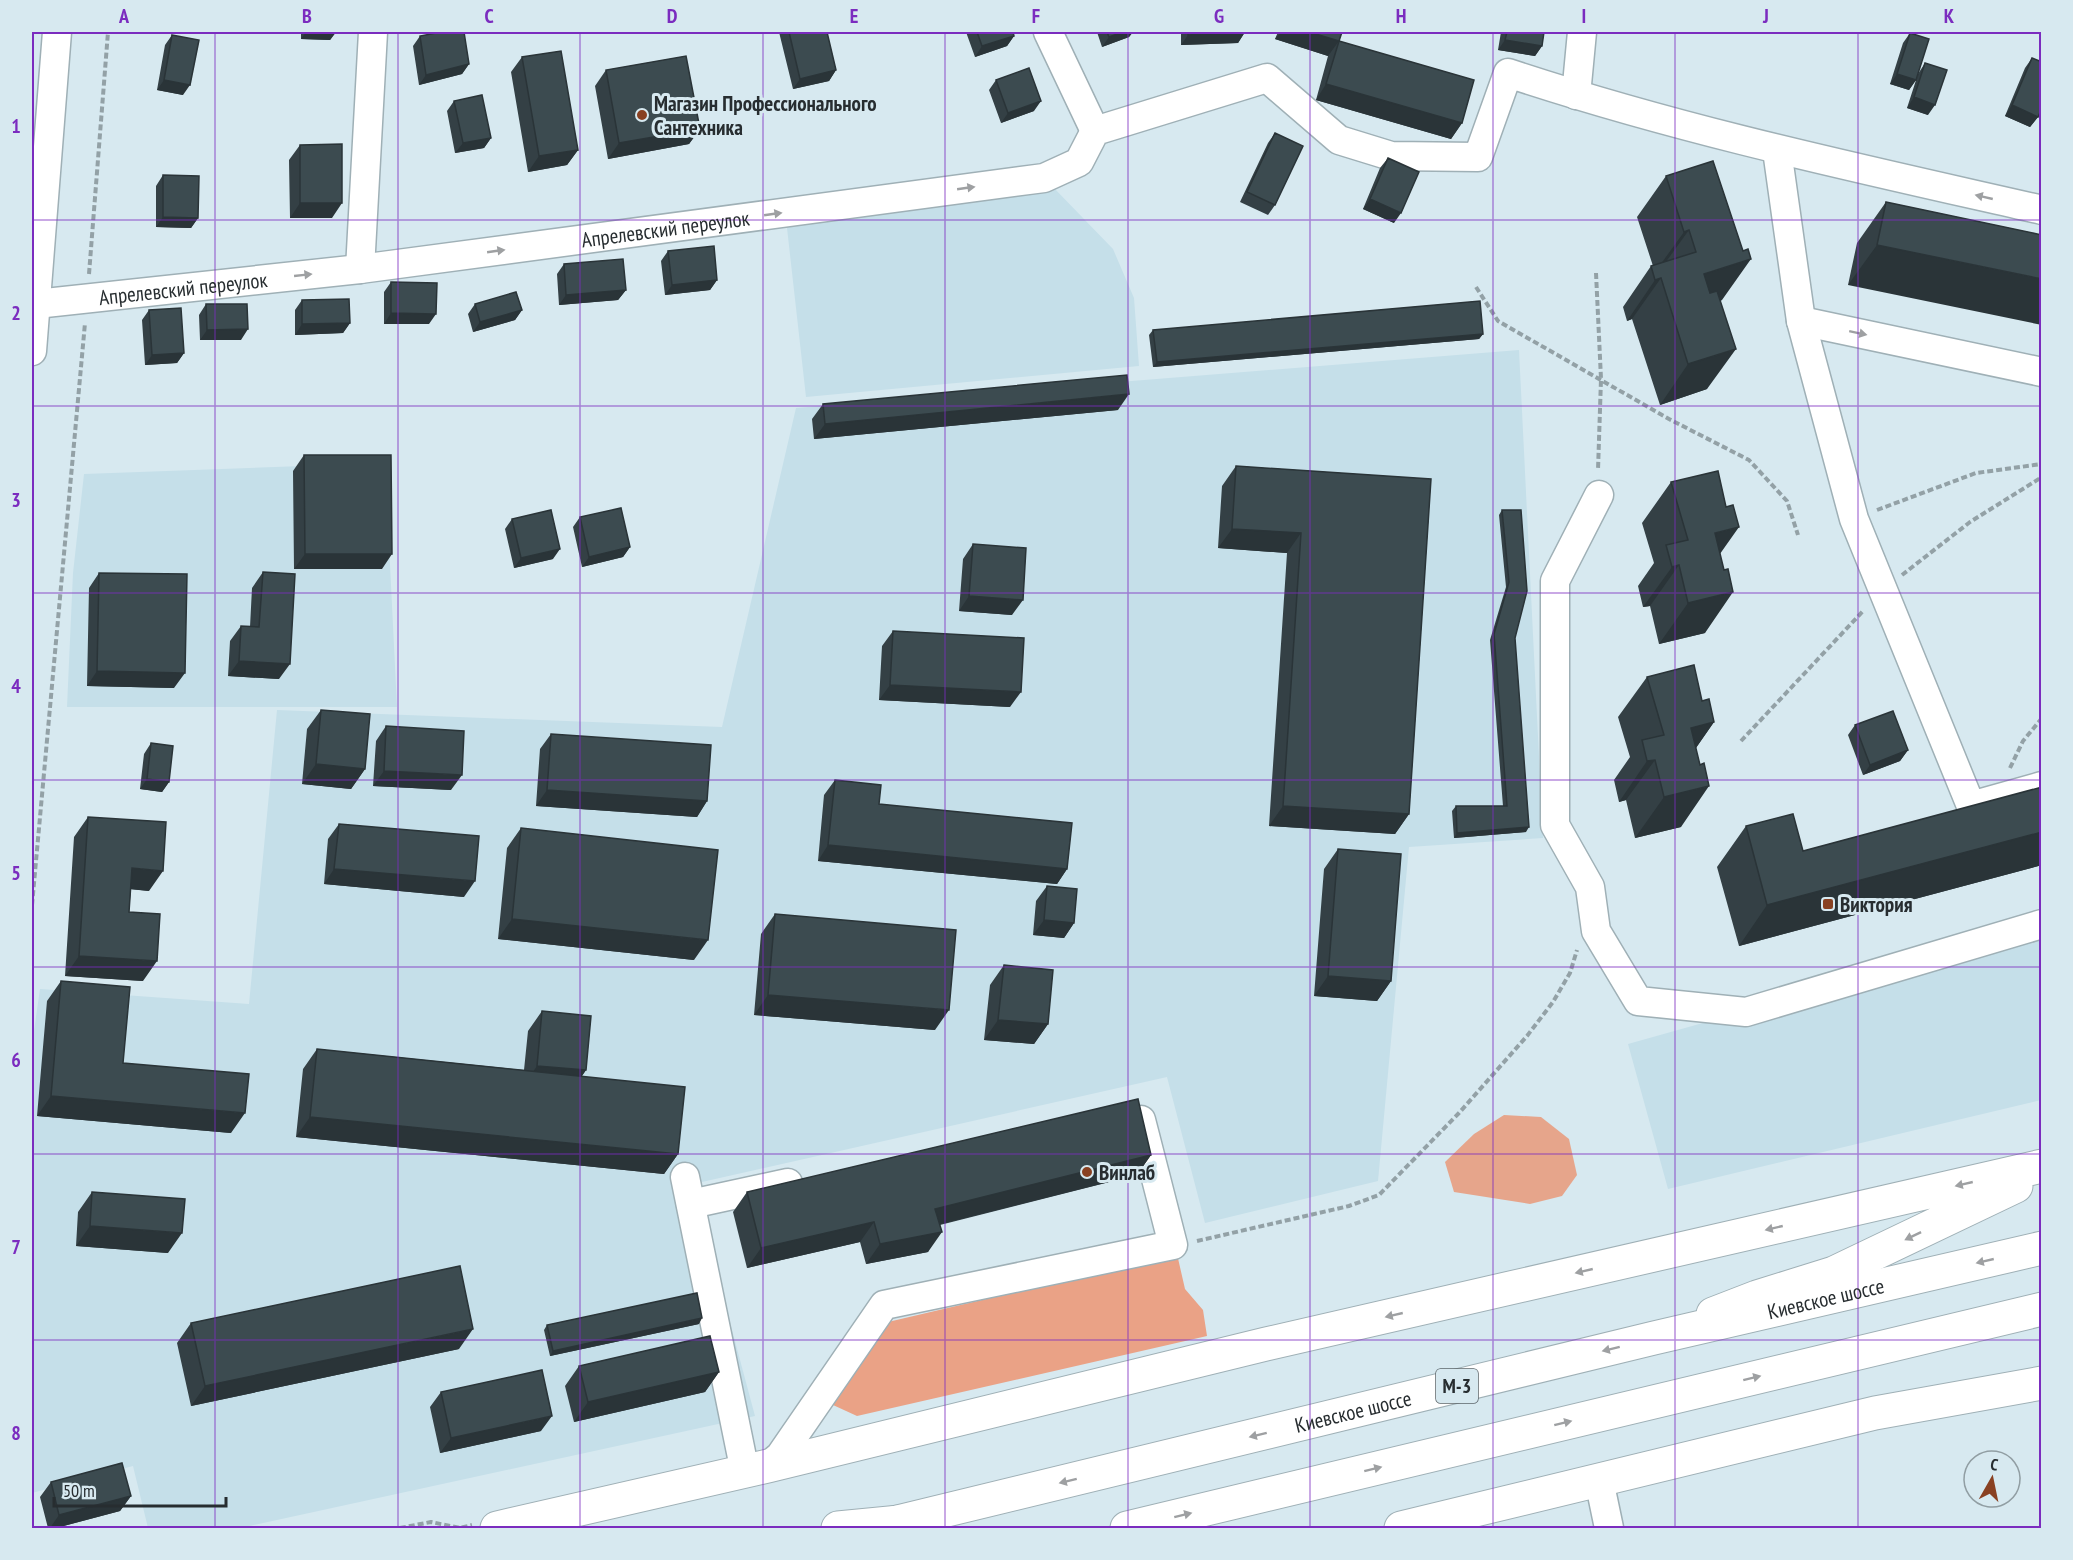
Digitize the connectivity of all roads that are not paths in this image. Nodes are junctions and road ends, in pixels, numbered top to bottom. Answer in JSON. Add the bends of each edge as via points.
{"nodes":[{"id":1,"x":57,"y":32,"type":"edge"},
{"id":2,"x":373,"y":32,"type":"edge"},
{"id":3,"x":1048,"y":32,"type":"edge"},
{"id":4,"x":1582,"y":32,"type":"edge"},
{"id":5,"x":1576,"y":95,"type":"junction"},
{"id":6,"x":1095,"y":131,"type":"junction"},
{"id":7,"x":1778,"y":150,"type":"junction"},
{"id":8,"x":2042,"y":210,"type":"edge"},
{"id":9,"x":360,"y":269,"type":"junction"},
{"id":10,"x":36,"y":304,"type":"junction"},
{"id":11,"x":1801,"y":321,"type":"junction"},
{"id":12,"x":32,"y":351,"type":"edge"},
{"id":13,"x":2042,"y":372,"type":"edge"},
{"id":14,"x":1599,"y":495,"type":"road end"},
{"id":15,"x":2042,"y":786,"type":"edge"},
{"id":16,"x":2042,"y":924,"type":"edge"},
{"id":17,"x":1115,"y":1113,"type":"edge"},
{"id":18,"x":2042,"y":1166,"type":"edge"},
{"id":19,"x":2042,"y":1173,"type":"edge"},
{"id":20,"x":685,"y":1177,"type":"dead end"},
{"id":21,"x":817,"y":1177,"type":"edge"},
{"id":22,"x":691,"y":1204,"type":"junction"},
{"id":23,"x":2042,"y":1248,"type":"edge"},
{"id":24,"x":2042,"y":1309,"type":"edge"},
{"id":25,"x":1653,"y":1338,"type":"junction"},
{"id":26,"x":2042,"y":1383,"type":"edge"},
{"id":27,"x":757,"y":1469,"type":"junction"},
{"id":28,"x":1599,"y":1480,"type":"junction"},
{"id":29,"x":888,"y":1525,"type":"edge"},
{"id":30,"x":497,"y":1528,"type":"edge"},
{"id":31,"x":838,"y":1528,"type":"edge"},
{"id":32,"x":1127,"y":1528,"type":"edge"},
{"id":33,"x":1401,"y":1528,"type":"edge"},
{"id":34,"x":1609,"y":1528,"type":"edge"}],
"edges":[{"from":1,"to":10,"type":"street"},
{"from":2,"to":9,"type":"street"},
{"from":3,"to":6,"type":"street"},
{"from":4,"to":5,"type":"street"},
{"from":5,"to":6,"type":"street","via":[[1508,73],[1478,157],[1390,156],[1339,140],[1267,78]]},
{"from":5,"to":7,"type":"street"},
{"from":9,"to":6,"type":"street","name":"Апрелевский переулок","one_way":true,"via":[[1044,178],[1079,162]]},
{"from":8,"to":7,"type":"street","one_way":true},
{"from":7,"to":11,"type":"street"},
{"from":10,"to":9,"type":"street","name":"Апрелевский переулок","one_way":true},
{"from":10,"to":12,"type":"street"},
{"from":11,"to":13,"type":"street","one_way":true},
{"from":11,"to":15,"type":"street","via":[[1854,519],[1972,806]]},
{"from":14,"to":16,"type":"street","via":[[1555,581],[1555,825],[1590,887],[1596,931],[1638,1001],[1746,1012]]},
{"from":17,"to":27,"type":"street","via":[[1138,1108],[1173,1245],[884,1305],[780,1456]]},
{"from":18,"to":27,"type":"main road","one_way":true,"via":[[1266,1344]]},
{"from":19,"to":25,"type":"main road","one_way":true,"via":[[1834,1273],[1757,1297]]},
{"from":20,"to":22,"type":"street"},
{"from":21,"to":22,"type":"street"},
{"from":22,"to":27,"type":"street"},
{"from":23,"to":25,"type":"main road","name":"Киевское шоссе","number":"М-3","one_way":true},
{"from":32,"to":24,"type":"main road","one_way":true},
{"from":25,"to":29,"type":"main road","name":"Киевское шоссе","number":"М-3","one_way":true},
{"from":26,"to":28,"type":"main road","via":[[1875,1413]]},
{"from":27,"to":30,"type":"main road"},
{"from":28,"to":33,"type":"main road"},
{"from":28,"to":34,"type":"street"},
{"from":29,"to":31,"type":"main road","name":"Киевское шоссе"}]}
